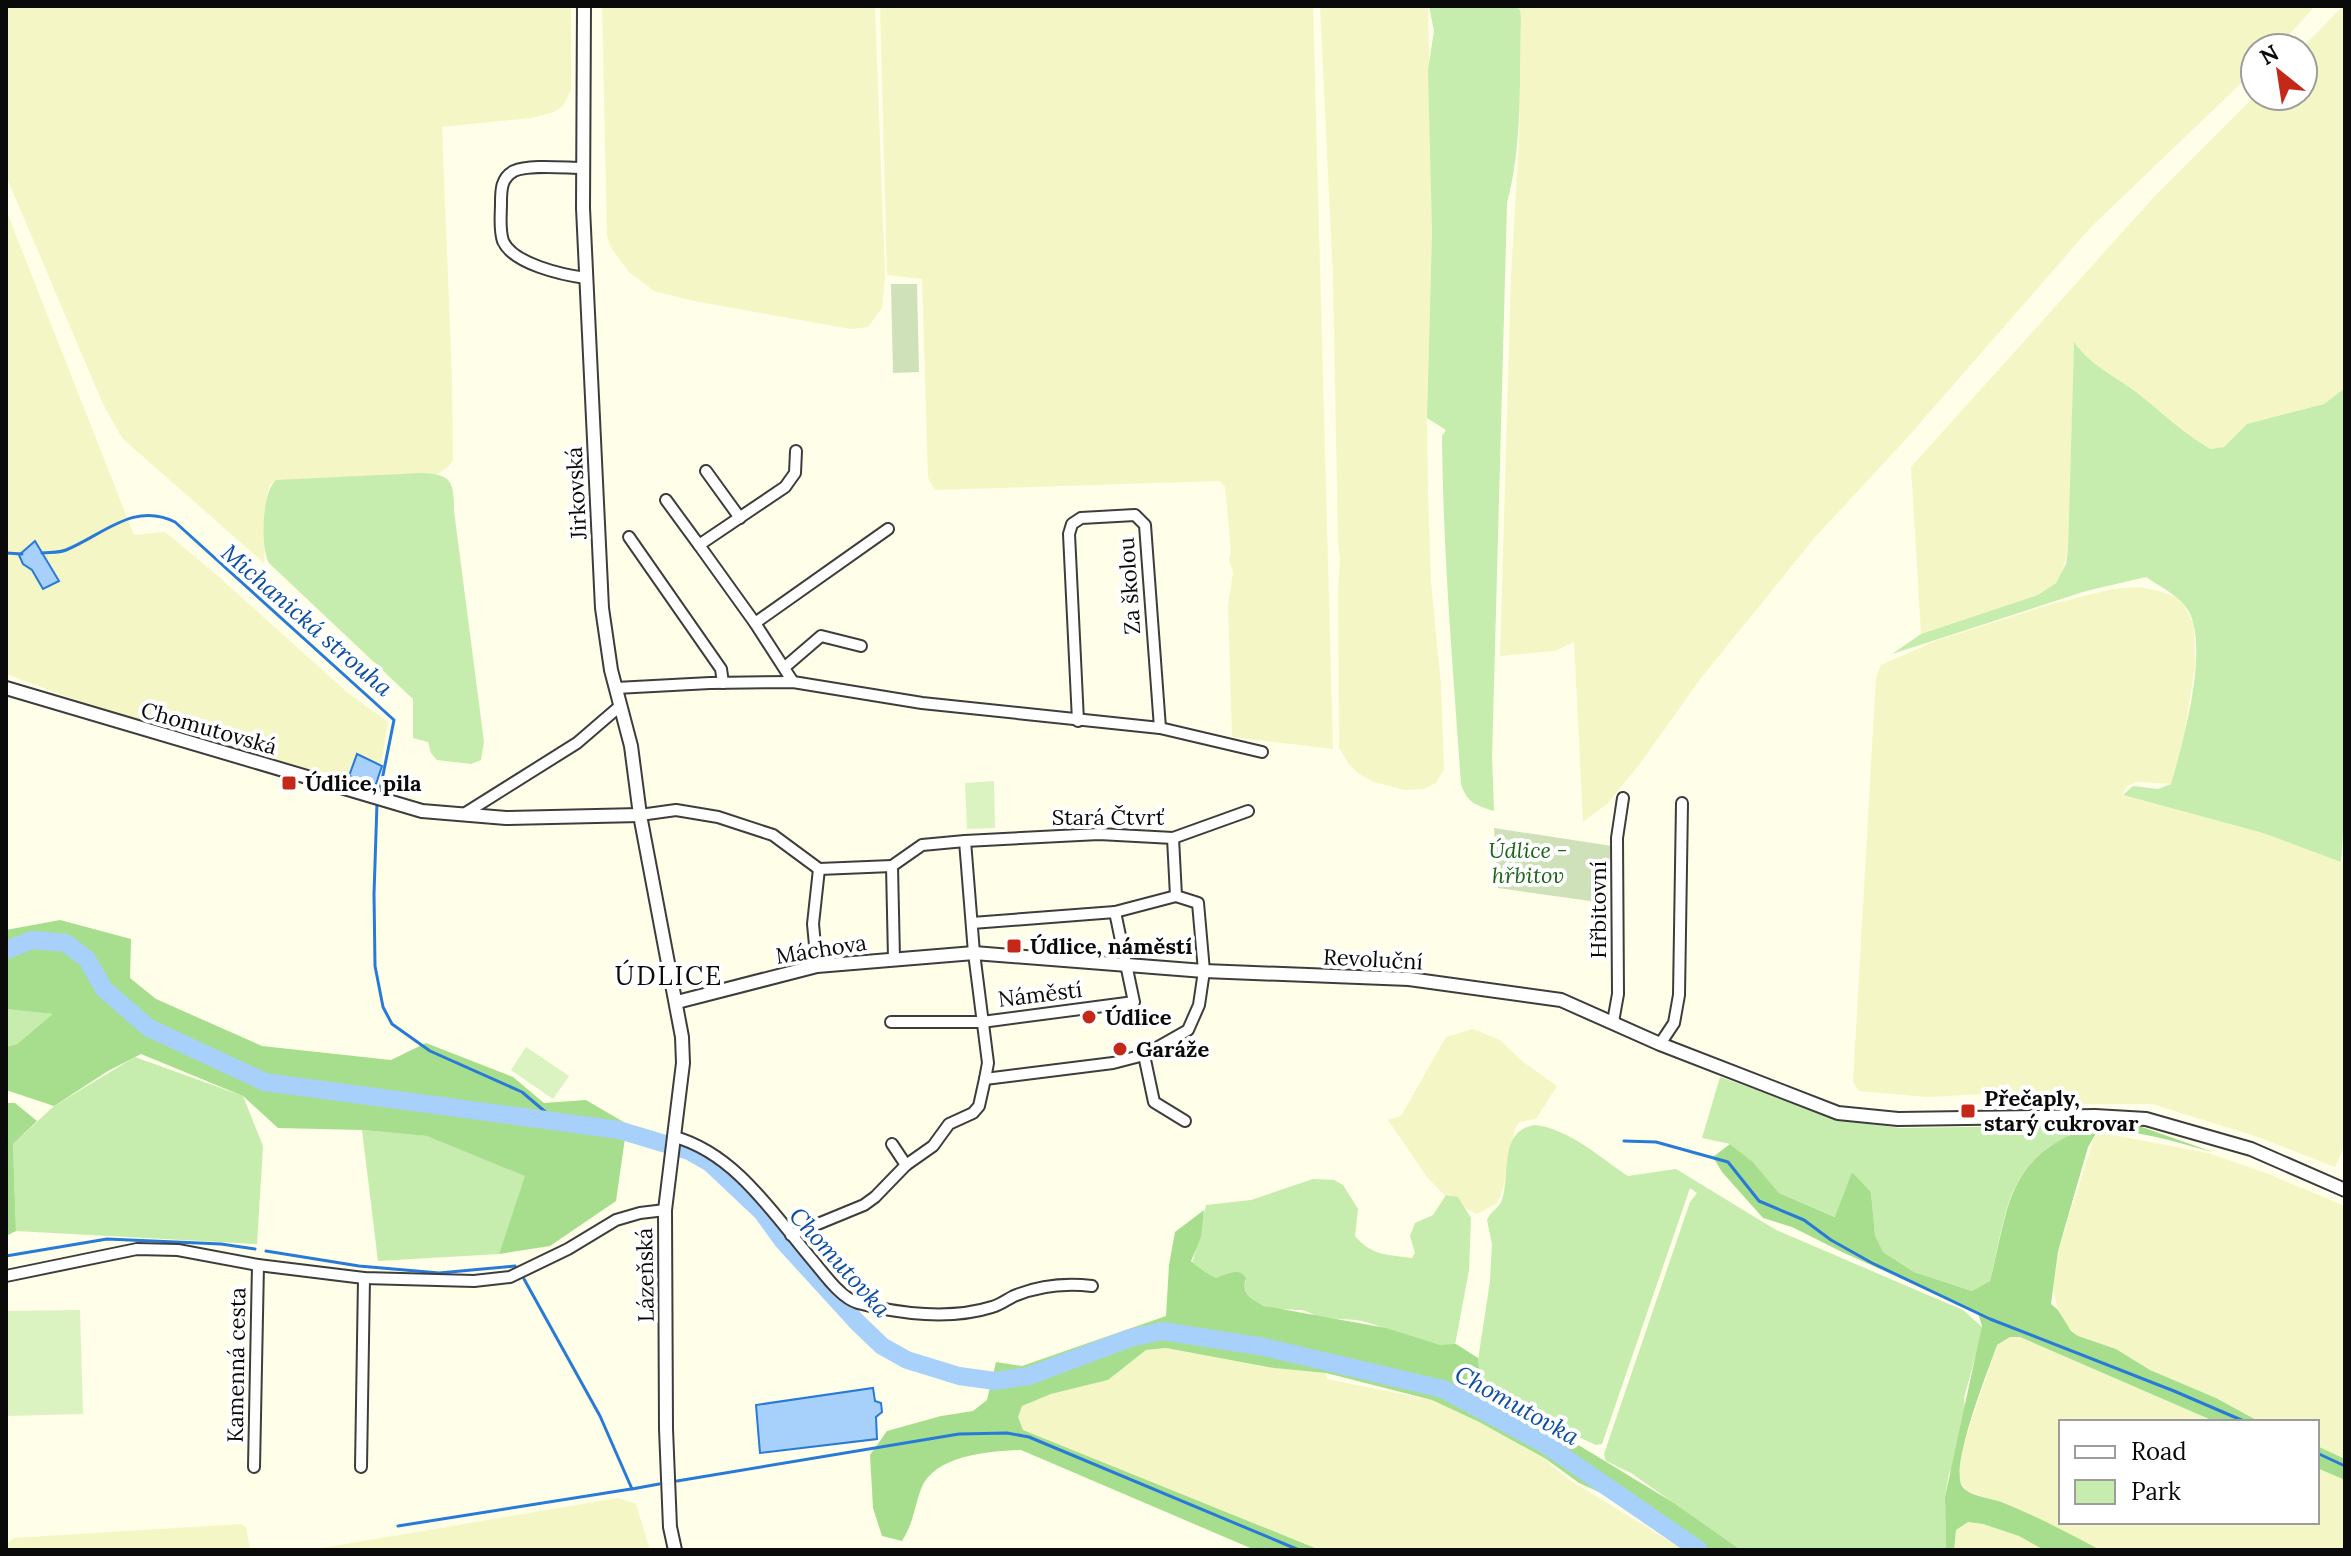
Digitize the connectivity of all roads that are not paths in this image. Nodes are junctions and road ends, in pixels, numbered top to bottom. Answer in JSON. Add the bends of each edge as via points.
{"nodes":[{"id":1,"x":584,"y":6,"type":"edge"},
{"id":2,"x":583,"y":168,"type":"junction"},
{"id":3,"x":586,"y":278,"type":"junction"},
{"id":4,"x":796,"y":451,"type":"dead end"},
{"id":5,"x":706,"y":471,"type":"dead end"},
{"id":6,"x":666,"y":500,"type":"dead end"},
{"id":7,"x":740,"y":518,"type":"junction"},
{"id":8,"x":888,"y":529,"type":"dead end"},
{"id":9,"x":629,"y":537,"type":"dead end"},
{"id":10,"x":699,"y":545,"type":"junction"},
{"id":11,"x":755,"y":623,"type":"junction"},
{"id":12,"x":861,"y":646,"type":"dead end"},
{"id":13,"x":785,"y":667,"type":"junction"},
{"id":14,"x":793,"y":682,"type":"junction"},
{"id":15,"x":723,"y":683,"type":"junction"},
{"id":16,"x":6,"y":688,"type":"edge"},
{"id":17,"x":616,"y":688,"type":"junction"},
{"id":18,"x":620,"y":706,"type":"junction"},
{"id":19,"x":1078,"y":721,"type":"junction"},
{"id":20,"x":1160,"y":728,"type":"junction"},
{"id":21,"x":1262,"y":752,"type":"dead end"},
{"id":22,"x":1623,"y":798,"type":"dead end"},
{"id":23,"x":1682,"y":803,"type":"dead end"},
{"id":24,"x":1248,"y":811,"type":"dead end"},
{"id":25,"x":464,"y":814,"type":"junction"},
{"id":26,"x":640,"y":815,"type":"junction"},
{"id":27,"x":1173,"y":838,"type":"junction"},
{"id":28,"x":965,"y":841,"type":"junction"},
{"id":29,"x":892,"y":866,"type":"junction"},
{"id":30,"x":819,"y":869,"type":"junction"},
{"id":31,"x":1176,"y":896,"type":"junction"},
{"id":32,"x":1115,"y":912,"type":"junction"},
{"id":33,"x":972,"y":923,"type":"junction"},
{"id":34,"x":974,"y":953,"type":"junction"},
{"id":35,"x":894,"y":959,"type":"junction"},
{"id":36,"x":1125,"y":965,"type":"junction"},
{"id":37,"x":817,"y":966,"type":"junction"},
{"id":38,"x":1204,"y":971,"type":"junction"},
{"id":39,"x":677,"y":1002,"type":"junction"},
{"id":40,"x":891,"y":1022,"type":"dead end"},
{"id":41,"x":982,"y":1022,"type":"junction"},
{"id":42,"x":1613,"y":1022,"type":"junction"},
{"id":43,"x":1660,"y":1044,"type":"junction"},
{"id":44,"x":1144,"y":1055,"type":"junction"},
{"id":45,"x":985,"y":1079,"type":"junction"},
{"id":46,"x":1185,"y":1121,"type":"dead end"},
{"id":47,"x":674,"y":1144,"type":"junction"},
{"id":48,"x":892,"y":1144,"type":"dead end"},
{"id":49,"x":906,"y":1165,"type":"junction"},
{"id":50,"x":2345,"y":1190,"type":"edge"},
{"id":51,"x":665,"y":1210,"type":"junction"},
{"id":52,"x":791,"y":1235,"type":"junction"},
{"id":53,"x":258,"y":1265,"type":"junction"},
{"id":54,"x":6,"y":1276,"type":"edge"},
{"id":55,"x":364,"y":1278,"type":"junction"},
{"id":56,"x":1092,"y":1286,"type":"dead end"},
{"id":57,"x":254,"y":1467,"type":"dead end"},
{"id":58,"x":361,"y":1467,"type":"dead end"},
{"id":59,"x":675,"y":1550,"type":"edge"}],
"edges":[{"from":1,"to":2,"type":"street","name":"Jirkovská"},
{"from":2,"to":3,"type":"street","name":"Jirkovská"},
{"from":2,"to":3,"type":"street","via":[[512,172],[502,185],[501,231],[517,256],[550,271]]},
{"from":3,"to":17,"type":"street","name":"Jirkovská","via":[[602,608]]},
{"from":4,"to":7,"type":"street","via":[[795,473],[785,487]]},
{"from":5,"to":7,"type":"street"},
{"from":6,"to":10,"type":"street"},
{"from":7,"to":10,"type":"street"},
{"from":8,"to":11,"type":"street"},
{"from":9,"to":15,"type":"street","via":[[721,669]]},
{"from":10,"to":11,"type":"street"},
{"from":11,"to":13,"type":"street"},
{"from":12,"to":13,"type":"street","via":[[821,636]]},
{"from":13,"to":14,"type":"street"},
{"from":14,"to":15,"type":"street"},
{"from":14,"to":19,"type":"street"},
{"from":15,"to":17,"type":"street"},
{"from":16,"to":25,"type":"street","name":"Chomutovská","via":[[422,811]]},
{"from":17,"to":18,"type":"street","name":"Jirkovská"},
{"from":18,"to":25,"type":"street","via":[[577,743]]},
{"from":18,"to":26,"type":"street","name":"Jirkovská"},
{"from":19,"to":20,"type":"street"},
{"from":19,"to":20,"type":"street","name":"Za školou","via":[[1069,534],[1081,518],[1135,515],[1145,525]]},
{"from":20,"to":21,"type":"street"},
{"from":22,"to":42,"type":"street","name":"Hřbitovní","via":[[1617,838],[1618,994]]},
{"from":23,"to":43,"type":"street","via":[[1679,995],[1674,1023]]},
{"from":24,"to":27,"type":"street","name":"Stará Čtvrť"},
{"from":25,"to":26,"type":"street","name":"Chomutovská"},
{"from":26,"to":30,"type":"street","via":[[676,810],[718,817],[773,835]]},
{"from":26,"to":39,"type":"street","name":"Jirkovská"},
{"from":27,"to":28,"type":"street","name":"Stará Čtvrť","via":[[1099,834]]},
{"from":27,"to":31,"type":"street"},
{"from":28,"to":29,"type":"street","name":"Stará Čtvrť","via":[[922,845]]},
{"from":28,"to":33,"type":"street"},
{"from":29,"to":30,"type":"street"},
{"from":29,"to":35,"type":"street"},
{"from":30,"to":37,"type":"street","via":[[813,924]]},
{"from":31,"to":32,"type":"street"},
{"from":31,"to":38,"type":"street","via":[[1198,903]]},
{"from":32,"to":33,"type":"street"},
{"from":32,"to":36,"type":"street","name":"Náměstí"},
{"from":33,"to":34,"type":"street","name":"Náměstí"},
{"from":34,"to":35,"type":"street","name":"Máchova"},
{"from":34,"to":36,"type":"street","name":"Náměstí"},
{"from":34,"to":41,"type":"street","name":"Náměstí"},
{"from":35,"to":37,"type":"street","name":"Máchova"},
{"from":36,"to":38,"type":"street","name":"Revoluční"},
{"from":36,"to":41,"type":"street","name":"Náměstí","via":[[1134,1002]]},
{"from":37,"to":39,"type":"street","name":"Máchova"},
{"from":38,"to":42,"type":"street","name":"Revoluční","via":[[1409,979],[1561,1000]]},
{"from":38,"to":44,"type":"street","via":[[1199,1005],[1188,1030]]},
{"from":39,"to":47,"type":"street","name":"Lázeňská","via":[[683,1063]]},
{"from":40,"to":41,"type":"street"},
{"from":41,"to":45,"type":"street"},
{"from":42,"to":43,"type":"street","name":"Revoluční"},
{"from":43,"to":50,"type":"street","name":"Revoluční","via":[[1838,1113],[1898,1119],[2146,1119],[2251,1149]]},
{"from":44,"to":45,"type":"street"},
{"from":44,"to":46,"type":"street","via":[[1154,1102]]},
{"from":45,"to":49,"type":"street","via":[[973,1113],[949,1124],[933,1146]]},
{"from":47,"to":51,"type":"street","name":"Lázeňská"},
{"from":47,"to":52,"type":"street","via":[[694,1143],[721,1160]]},
{"from":48,"to":49,"type":"street"},
{"from":49,"to":52,"type":"street","via":[[864,1205]]},
{"from":51,"to":55,"type":"street","name":"Kamenná cesta","via":[[616,1220],[510,1277]]},
{"from":51,"to":59,"type":"street","name":"Lázeňská","via":[[666,1429]]},
{"from":52,"to":56,"type":"street","via":[[854,1302],[892,1309],[968,1313],[1033,1290]]},
{"from":53,"to":54,"type":"street","name":"Kamenná cesta","via":[[178,1250],[137,1249]]},
{"from":53,"to":55,"type":"street","name":"Kamenná cesta"},
{"from":53,"to":57,"type":"street","name":"Kamenná cesta"},
{"from":55,"to":58,"type":"street"}]}
